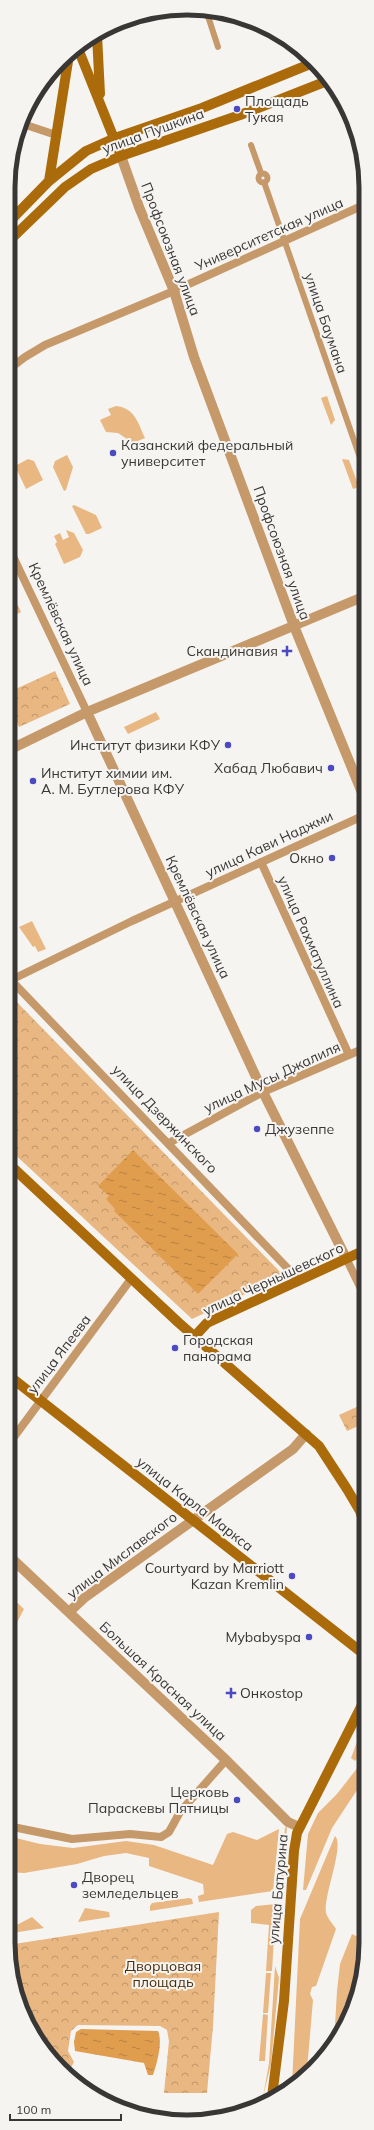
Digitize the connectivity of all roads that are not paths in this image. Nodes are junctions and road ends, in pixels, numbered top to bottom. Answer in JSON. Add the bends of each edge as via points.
{"nodes":[{"id":1,"x":208,"y":16,"type":"edge"},
{"id":2,"x":98,"y":40,"type":"edge"},
{"id":3,"x":218,"y":47,"type":"dead end"},
{"id":4,"x":80,"y":53,"type":"edge"},
{"id":5,"x":68,"y":63,"type":"edge"},
{"id":6,"x":309,"y":65,"type":"edge"},
{"id":7,"x":323,"y":82,"type":"edge"},
{"id":8,"x":100,"y":104,"type":"junction"},
{"id":9,"x":26,"y":125,"type":"edge"},
{"id":10,"x":56,"y":135,"type":"junction"},
{"id":11,"x":115,"y":138,"type":"junction"},
{"id":12,"x":251,"y":145,"type":"dead end"},
{"id":13,"x":121,"y":156,"type":"junction"},
{"id":14,"x":49,"y":181,"type":"junction"},
{"id":15,"x":359,"y":207,"type":"edge"},
{"id":16,"x":15,"y":217,"type":"edge"},
{"id":17,"x":15,"y":235,"type":"edge"},
{"id":18,"x":285,"y":242,"type":"junction"},
{"id":19,"x":174,"y":291,"type":"junction"},
{"id":20,"x":15,"y":365,"type":"edge"},
{"id":21,"x":359,"y":455,"type":"edge"},
{"id":22,"x":15,"y":561,"type":"edge"},
{"id":23,"x":359,"y":599,"type":"edge"},
{"id":24,"x":294,"y":626,"type":"junction"},
{"id":25,"x":87,"y":712,"type":"junction"},
{"id":26,"x":15,"y":747,"type":"edge"},
{"id":27,"x":359,"y":785,"type":"edge"},
{"id":28,"x":359,"y":818,"type":"edge"},
{"id":29,"x":261,"y":862,"type":"junction"},
{"id":30,"x":176,"y":901,"type":"junction"},
{"id":31,"x":15,"y":977,"type":"edge"},
{"id":32,"x":15,"y":984,"type":"edge"},
{"id":33,"x":359,"y":1051,"type":"edge"},
{"id":34,"x":349,"y":1055,"type":"junction"},
{"id":35,"x":263,"y":1092,"type":"junction"},
{"id":36,"x":169,"y":1143,"type":"junction"},
{"id":37,"x":15,"y":1170,"type":"edge"},
{"id":38,"x":359,"y":1253,"type":"edge"},
{"id":39,"x":347,"y":1260,"type":"junction"},
{"id":40,"x":131,"y":1279,"type":"junction"},
{"id":41,"x":298,"y":1282,"type":"junction"},
{"id":42,"x":359,"y":1285,"type":"edge"},
{"id":43,"x":195,"y":1336,"type":"junction"},
{"id":44,"x":15,"y":1381,"type":"edge"},
{"id":45,"x":15,"y":1387,"type":"edge"},
{"id":46,"x":39,"y":1402,"type":"junction"},
{"id":47,"x":306,"y":1434,"type":"junction"},
{"id":48,"x":15,"y":1435,"type":"edge"},
{"id":49,"x":359,"y":1509,"type":"edge"},
{"id":50,"x":191,"y":1521,"type":"junction"},
{"id":51,"x":15,"y":1562,"type":"edge"},
{"id":52,"x":69,"y":1612,"type":"junction"},
{"id":53,"x":359,"y":1650,"type":"edge"},
{"id":54,"x":359,"y":1657,"type":"edge"},
{"id":55,"x":359,"y":1711,"type":"edge"},
{"id":56,"x":226,"y":1760,"type":"junction"},
{"id":57,"x":15,"y":1827,"type":"edge"},
{"id":58,"x":299,"y":1827,"type":"junction"},
{"id":59,"x":273,"y":2092,"type":"edge"}],
"edges":[{"from":1,"to":3,"type":"street"},
{"from":2,"to":8,"type":"main road"},
{"from":4,"to":8,"type":"main road"},
{"from":5,"to":10,"type":"main road"},
{"from":6,"to":11,"type":"main road","name":"улица Пушкина","via":[[202,108]]},
{"from":7,"to":13,"type":"main road","name":"улица Пушкина","via":[[240,115]]},
{"from":8,"to":11,"type":"main road"},
{"from":9,"to":10,"type":"street"},
{"from":10,"to":14,"type":"main road"},
{"from":11,"to":13,"type":"main road"},
{"from":11,"to":14,"type":"main road","name":"улица Пушкина","via":[[86,151]]},
{"from":12,"to":18,"type":"street","name":"улица Баумана","via":[[261,173],[267,176],[264,182]]},
{"from":13,"to":17,"type":"main road","name":"улица Пушкина","via":[[91,169],[65,187]]},
{"from":13,"to":19,"type":"street","name":"Профсоюзная улица"},
{"from":14,"to":16,"type":"main road","name":"улица Пушкина"},
{"from":15,"to":18,"type":"street","name":"Университетская улица"},
{"from":18,"to":19,"type":"street","name":"Университетская улица"},
{"from":18,"to":21,"type":"street","name":"улица Баумана"},
{"from":19,"to":20,"type":"street","name":"Университетская улица","via":[[46,345]]},
{"from":19,"to":24,"type":"street","name":"Профсоюзная улица","via":[[194,357]]},
{"from":22,"to":25,"type":"street","name":"Кремлёвская улица"},
{"from":23,"to":24,"type":"street"},
{"from":24,"to":25,"type":"street"},
{"from":24,"to":27,"type":"street","name":"Профсоюзная улица"},
{"from":25,"to":26,"type":"street"},
{"from":25,"to":30,"type":"street","name":"Кремлёвская улица"},
{"from":28,"to":29,"type":"street","name":"улица Кави Наджми"},
{"from":29,"to":30,"type":"street","name":"улица Кави Наджми"},
{"from":29,"to":34,"type":"street","name":"улица Рахматуллина"},
{"from":30,"to":31,"type":"street","name":"улица Кави Наджми"},
{"from":30,"to":35,"type":"street","name":"Кремлёвская улица"},
{"from":32,"to":36,"type":"street","name":"улица Дзержинского"},
{"from":33,"to":34,"type":"street","name":"улица Мусы Джалиля"},
{"from":34,"to":35,"type":"street","name":"улица Мусы Джалиля"},
{"from":35,"to":36,"type":"street","name":"улица Мусы Джалиля"},
{"from":35,"to":39,"type":"street","name":"Кремлёвская улица"},
{"from":36,"to":41,"type":"street","name":"улица Дзержинского"},
{"from":37,"to":40,"type":"main road"},
{"from":38,"to":39,"type":"main road","name":"улица Чернышевского"},
{"from":39,"to":41,"type":"main road","name":"улица Чернышевского"},
{"from":39,"to":42,"type":"street","name":"Кремлёвская улица"},
{"from":40,"to":43,"type":"main road"},
{"from":40,"to":46,"type":"street","name":"улица Япеева"},
{"from":41,"to":43,"type":"main road","name":"улица Чернышевского","via":[[207,1323]]},
{"from":43,"to":47,"type":"main road"},
{"from":44,"to":46,"type":"main road","name":"улица Карла Маркса"},
{"from":45,"to":46,"type":"main road","name":"улица Карла Маркса"},
{"from":46,"to":48,"type":"street","name":"улица Япеева"},
{"from":46,"to":50,"type":"main road","name":"улица Карла Маркса"},
{"from":47,"to":49,"type":"main road","via":[[319,1446]]},
{"from":47,"to":50,"type":"street","name":"улица Миславского","via":[[293,1449]]},
{"from":50,"to":52,"type":"street","name":"улица Миславского","via":[[84,1598]]},
{"from":50,"to":53,"type":"main road","name":"улица Карла Маркса"},
{"from":50,"to":54,"type":"main road","name":"улица Карла Маркса"},
{"from":51,"to":52,"type":"street","name":"Большая Красная улица"},
{"from":52,"to":56,"type":"street","name":"Большая Красная улица"},
{"from":55,"to":58,"type":"main road","name":"улица Батурина"},
{"from":56,"to":57,"type":"street","via":[[180,1812],[168,1832],[161,1837],[130,1834],[72,1838]]},
{"from":56,"to":58,"type":"street","name":"Большая Красная улица","via":[[288,1822]]},
{"from":58,"to":59,"type":"main road","name":"улица Батурина","via":[[294,1851],[284,2001]]}]}
